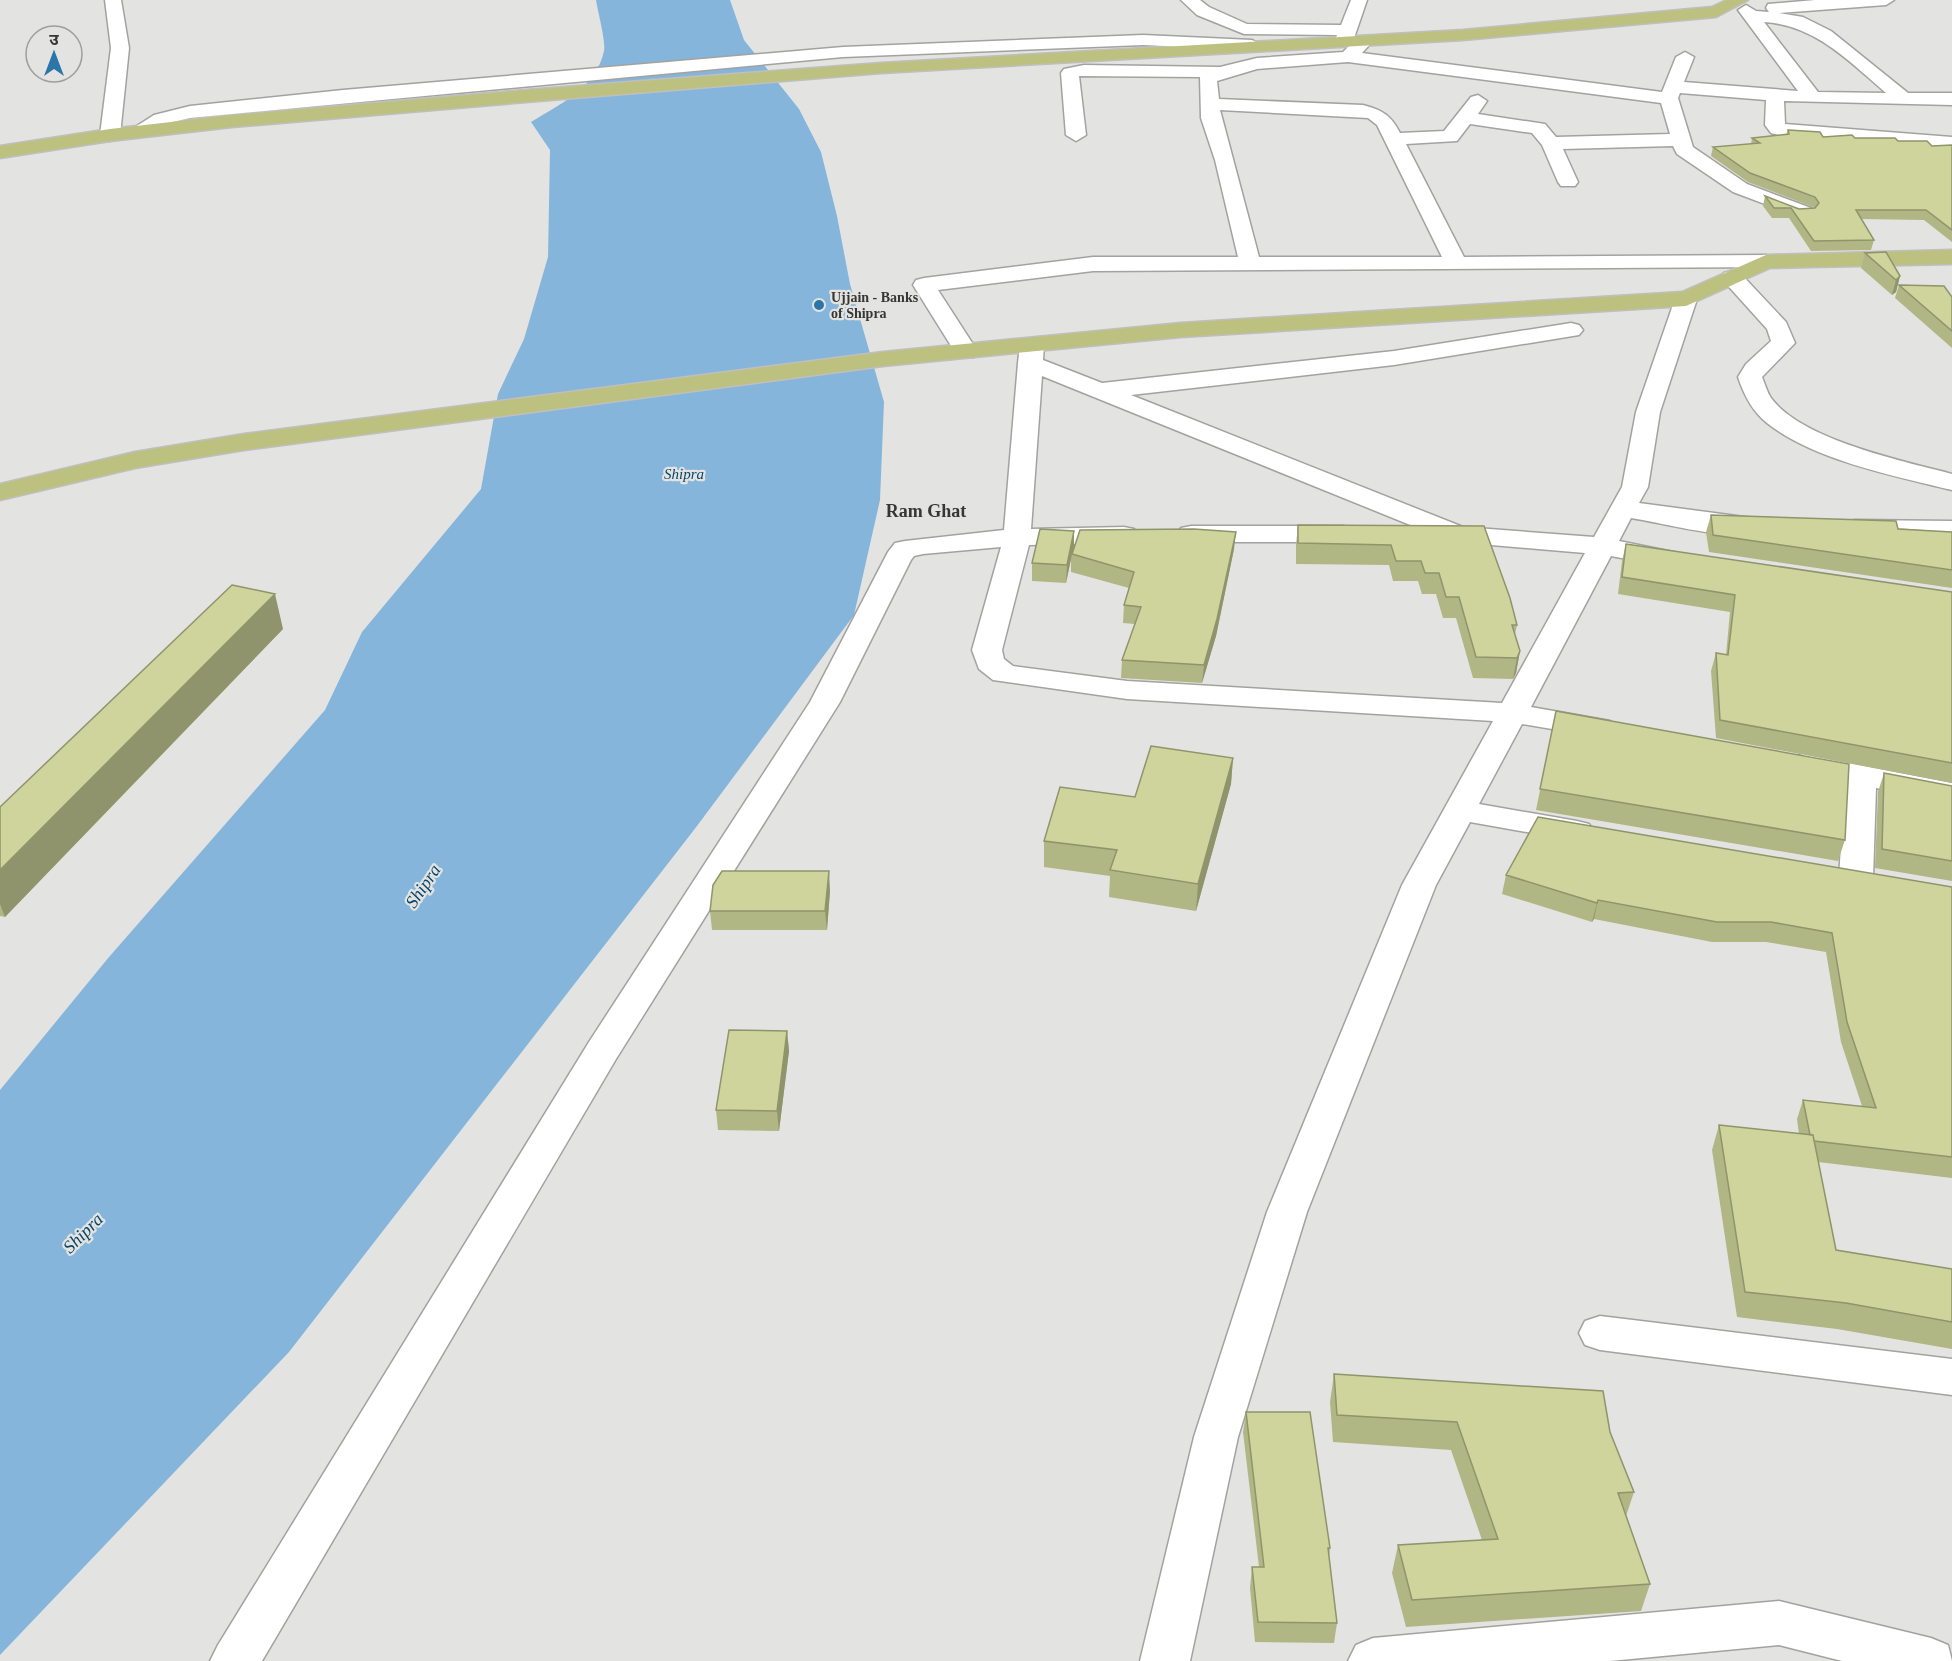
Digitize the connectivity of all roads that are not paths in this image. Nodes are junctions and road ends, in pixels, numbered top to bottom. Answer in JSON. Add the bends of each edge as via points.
{"nodes":[{"id":1,"x":113,"y":0,"type":"edge"},
{"id":2,"x":1189,"y":0,"type":"edge"},
{"id":3,"x":1359,"y":0,"type":"edge"},
{"id":4,"x":1886,"y":0,"type":"edge"},
{"id":5,"x":1720,"y":6,"type":"edge"},
{"id":6,"x":1745,"y":9,"type":"edge"},
{"id":7,"x":1364,"y":41,"type":"joint"},
{"id":8,"x":1347,"y":43,"type":"junction"},
{"id":9,"x":1252,"y":45,"type":"junction"},
{"id":10,"x":1685,"y":57,"type":"dead end"},
{"id":11,"x":1219,"y":72,"type":"junction"},
{"id":12,"x":1494,"y":77,"type":"junction"},
{"id":13,"x":1671,"y":93,"type":"junction"},
{"id":14,"x":1775,"y":96,"type":"junction"},
{"id":15,"x":1813,"y":98,"type":"junction"},
{"id":16,"x":1903,"y":99,"type":"junction"},
{"id":17,"x":1952,"y":99,"type":"edge"},
{"id":18,"x":1210,"y":104,"type":"junction"},
{"id":19,"x":1466,"y":118,"type":"junction"},
{"id":20,"x":139,"y":131,"type":"junction"},
{"id":21,"x":110,"y":135,"type":"junction"},
{"id":22,"x":1076,"y":135,"type":"dead end"},
{"id":23,"x":1392,"y":139,"type":"junction"},
{"id":24,"x":1679,"y":140,"type":"junction"},
{"id":25,"x":1952,"y":143,"type":"edge"},
{"id":26,"x":1551,"y":144,"type":"junction"},
{"id":27,"x":0,"y":152,"type":"edge"},
{"id":28,"x":1568,"y":182,"type":"dead end"},
{"id":29,"x":1804,"y":212,"type":"edge"},
{"id":30,"x":1952,"y":257,"type":"edge"},
{"id":31,"x":1766,"y":262,"type":"junction"},
{"id":32,"x":1456,"y":263,"type":"junction"},
{"id":33,"x":1250,"y":264,"type":"junction"},
{"id":34,"x":1732,"y":278,"type":"junction"},
{"id":35,"x":1686,"y":299,"type":"junction"},
{"id":36,"x":1571,"y":330,"type":"dead end"},
{"id":37,"x":966,"y":351,"type":"junction"},
{"id":38,"x":1031,"y":353,"type":"junction"},
{"id":39,"x":1098,"y":391,"type":"junction"},
{"id":40,"x":1952,"y":482,"type":"edge"},
{"id":41,"x":0,"y":492,"type":"edge"},
{"id":42,"x":1623,"y":509,"type":"junction"},
{"id":43,"x":1777,"y":526,"type":"edge"},
{"id":44,"x":1835,"y":528,"type":"edge"},
{"id":45,"x":1952,"y":529,"type":"edge"},
{"id":46,"x":1456,"y":534,"type":"junction"},
{"id":47,"x":1017,"y":537,"type":"junction"},
{"id":48,"x":1603,"y":546,"type":"junction"},
{"id":49,"x":1688,"y":562,"type":"edge"},
{"id":50,"x":1514,"y":713,"type":"junction"},
{"id":51,"x":1631,"y":734,"type":"edge"},
{"id":52,"x":1773,"y":759,"type":"edge"},
{"id":53,"x":1861,"y":775,"type":"junction"},
{"id":54,"x":1952,"y":793,"type":"edge"},
{"id":55,"x":1460,"y":810,"type":"junction"},
{"id":56,"x":1610,"y":836,"type":"edge"},
{"id":57,"x":1888,"y":884,"type":"edge"},
{"id":58,"x":1600,"y":1333,"type":"dead end"},
{"id":59,"x":1952,"y":1377,"type":"edge"},
{"id":60,"x":235,"y":1661,"type":"edge"},
{"id":61,"x":1165,"y":1661,"type":"edge"},
{"id":62,"x":1373,"y":1661,"type":"edge"},
{"id":63,"x":1931,"y":1661,"type":"edge"}],
"edges":[{"from":1,"to":21,"type":"street","via":[[120,48]]},
{"from":2,"to":8,"type":"street","via":[[1203,11],[1244,29]]},
{"from":3,"to":8,"type":"street"},
{"from":4,"to":6,"type":"street"},
{"from":5,"to":6,"type":"street"},
{"from":5,"to":7,"type":"main road","via":[[1541,29]]},
{"from":6,"to":15,"type":"street"},
{"from":6,"to":16,"type":"street","via":[[1809,26]]},
{"from":7,"to":8,"type":"street"},
{"from":8,"to":9,"type":"main road"},
{"from":8,"to":11,"type":"street"},
{"from":8,"to":12,"type":"street"},
{"from":9,"to":20,"type":"main road","via":[[881,68]]},
{"from":9,"to":20,"type":"street","via":[[1143,40],[843,52],[190,112],[161,118]]},
{"from":10,"to":13,"type":"street"},
{"from":11,"to":18,"type":"street","via":[[1208,79]]},
{"from":11,"to":22,"type":"street","via":[[1070,73]]},
{"from":12,"to":13,"type":"street"},
{"from":12,"to":19,"type":"street"},
{"from":13,"to":14,"type":"street"},
{"from":13,"to":24,"type":"street"},
{"from":14,"to":15,"type":"street"},
{"from":14,"to":25,"type":"street","via":[[1778,129]]},
{"from":15,"to":16,"type":"street"},
{"from":16,"to":17,"type":"street"},
{"from":18,"to":23,"type":"street","via":[[1363,111],[1385,122]]},
{"from":18,"to":33,"type":"street"},
{"from":19,"to":23,"type":"street","via":[[1450,137]]},
{"from":19,"to":26,"type":"street","via":[[1538,128]]},
{"from":20,"to":21,"type":"main road"},
{"from":21,"to":27,"type":"main road"},
{"from":23,"to":32,"type":"street"},
{"from":24,"to":26,"type":"street"},
{"from":24,"to":29,"type":"street","via":[[1689,154],[1740,188]]},
{"from":26,"to":28,"type":"street"},
{"from":30,"to":31,"type":"main road"},
{"from":31,"to":32,"type":"street"},
{"from":31,"to":34,"type":"main road"},
{"from":32,"to":33,"type":"street"},
{"from":33,"to":37,"type":"street","via":[[1093,264],[924,285]]},
{"from":34,"to":35,"type":"main road"},
{"from":34,"to":40,"type":"street","via":[[1778,327],[1784,343],[1750,377],[1762,404],[1794,430],[1819,443]]},
{"from":35,"to":38,"type":"main road","via":[[1181,330]]},
{"from":35,"to":42,"type":"street","via":[[1648,412],[1635,487]]},
{"from":36,"to":39,"type":"street","via":[[1349,362]]},
{"from":37,"to":38,"type":"main road"},
{"from":37,"to":41,"type":"main road","via":[[244,442],[135,460]]},
{"from":38,"to":39,"type":"street"},
{"from":38,"to":47,"type":"street"},
{"from":39,"to":46,"type":"street"},
{"from":42,"to":43,"type":"street","via":[[1720,524]]},
{"from":42,"to":48,"type":"street"},
{"from":44,"to":45,"type":"street"},
{"from":46,"to":47,"type":"street"},
{"from":46,"to":48,"type":"street"},
{"from":47,"to":50,"type":"street","via":[[987,650],[990,663],[1004,674],[1127,690]]},
{"from":47,"to":60,"type":"street","via":[[905,549],[898,558],[825,702],[602,1051]]},
{"from":48,"to":49,"type":"street"},
{"from":48,"to":50,"type":"street"},
{"from":50,"to":51,"type":"street"},
{"from":50,"to":55,"type":"street"},
{"from":52,"to":53,"type":"street"},
{"from":53,"to":54,"type":"street"},
{"from":53,"to":57,"type":"street","via":[[1841,876]]},
{"from":55,"to":56,"type":"street"},
{"from":55,"to":61,"type":"street","via":[[1419,885],[1287,1212],[1215,1437]]},
{"from":58,"to":59,"type":"street"},
{"from":62,"to":63,"type":"street","via":[[1779,1623]]}]}
